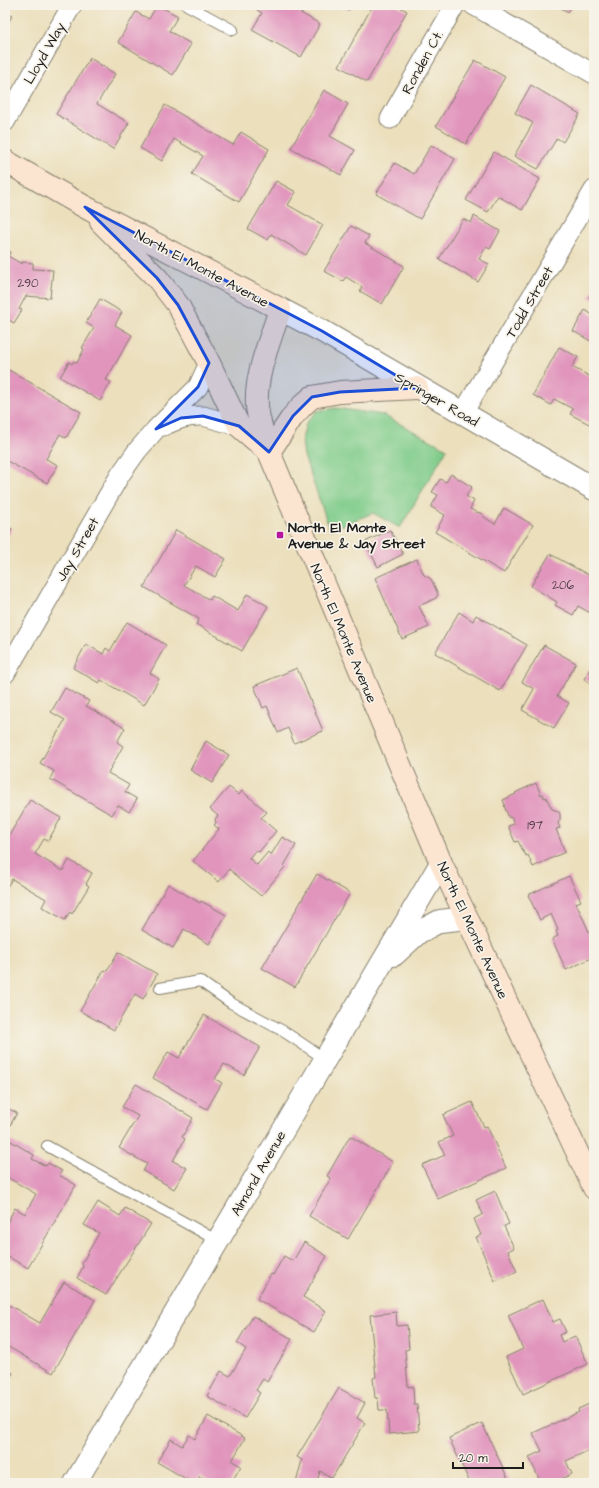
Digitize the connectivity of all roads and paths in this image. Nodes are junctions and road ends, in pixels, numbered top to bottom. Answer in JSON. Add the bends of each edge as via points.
{"nodes":[{"id":1,"x":72,"y":5,"type":"edge"},
{"id":2,"x":187,"y":5,"type":"edge"},
{"id":3,"x":455,"y":5,"type":"edge"},
{"id":4,"x":473,"y":5,"type":"edge"},
{"id":5,"x":233,"y":30,"type":"dead end"},
{"id":6,"x":594,"y":74,"type":"edge"},
{"id":7,"x":390,"y":119,"type":"dead end"},
{"id":8,"x":5,"y":122,"type":"edge"},
{"id":9,"x":5,"y":160,"type":"edge"},
{"id":10,"x":594,"y":190,"type":"edge"},
{"id":11,"x":85,"y":207,"type":"junction"},
{"id":12,"x":280,"y":309,"type":"junction"},
{"id":13,"x":209,"y":363,"type":"junction"},
{"id":14,"x":417,"y":388,"type":"junction"},
{"id":15,"x":463,"y":413,"type":"junction"},
{"id":16,"x":239,"y":426,"type":"junction"},
{"id":17,"x":156,"y":429,"type":"junction"},
{"id":18,"x":269,"y":452,"type":"junction"},
{"id":19,"x":594,"y":489,"type":"edge"},
{"id":20,"x":5,"y":674,"type":"edge"},
{"id":21,"x":441,"y":863,"type":"junction"},
{"id":22,"x":467,"y":918,"type":"junction"},
{"id":23,"x":378,"y":971,"type":"junction"},
{"id":24,"x":160,"y":988,"type":"dead end"},
{"id":25,"x":325,"y":1059,"type":"junction"},
{"id":26,"x":47,"y":1146,"type":"dead end"},
{"id":27,"x":594,"y":1188,"type":"edge"},
{"id":28,"x":218,"y":1241,"type":"junction"},
{"id":29,"x":75,"y":1483,"type":"edge"}],
"edges":[{"from":1,"to":8,"type":"street","name":"Lloyd Way"},
{"from":2,"to":5,"type":"lane"},
{"from":3,"to":7,"type":"street","name":"Ronden Ct."},
{"from":4,"to":6,"type":"street"},
{"from":9,"to":11,"type":"main road","name":"North El Monte Avenue"},
{"from":10,"to":15,"type":"street","name":"Todd Street"},
{"from":11,"to":12,"type":"main road","name":"North El Monte Avenue"},
{"from":11,"to":13,"type":"main road","via":[[157,278],[178,305]]},
{"from":12,"to":14,"type":"street","name":"Springer Road"},
{"from":12,"to":18,"type":"main road","name":"North El Monte Avenue","via":[[258,382],[257,404],[260,425]]},
{"from":13,"to":16,"type":"main road"},
{"from":13,"to":17,"type":"street","name":"Jay Street","via":[[198,386]]},
{"from":14,"to":15,"type":"street","name":"Springer Road"},
{"from":14,"to":18,"type":"main road","via":[[340,392],[312,397],[293,416]]},
{"from":15,"to":19,"type":"street","name":"Springer Road"},
{"from":16,"to":17,"type":"street","name":"Jay Street","via":[[197,415],[181,418]]},
{"from":16,"to":18,"type":"main road"},
{"from":17,"to":20,"type":"street","name":"Jay Street","via":[[120,475]]},
{"from":18,"to":21,"type":"main road","name":"North El Monte Avenue"},
{"from":21,"to":22,"type":"main road","name":"North El Monte Avenue"},
{"from":21,"to":23,"type":"street","name":"Almond Avenue"},
{"from":22,"to":23,"type":"street","via":[[440,920],[430,925],[419,932]]},
{"from":22,"to":27,"type":"main road","name":"North El Monte Avenue"},
{"from":23,"to":25,"type":"street","name":"Almond Avenue"},
{"from":24,"to":25,"type":"lane","via":[[200,981],[231,1003],[283,1031]]},
{"from":25,"to":28,"type":"street","name":"Almond Avenue"},
{"from":26,"to":28,"type":"lane"},
{"from":28,"to":29,"type":"street","name":"Almond Avenue"}]}
